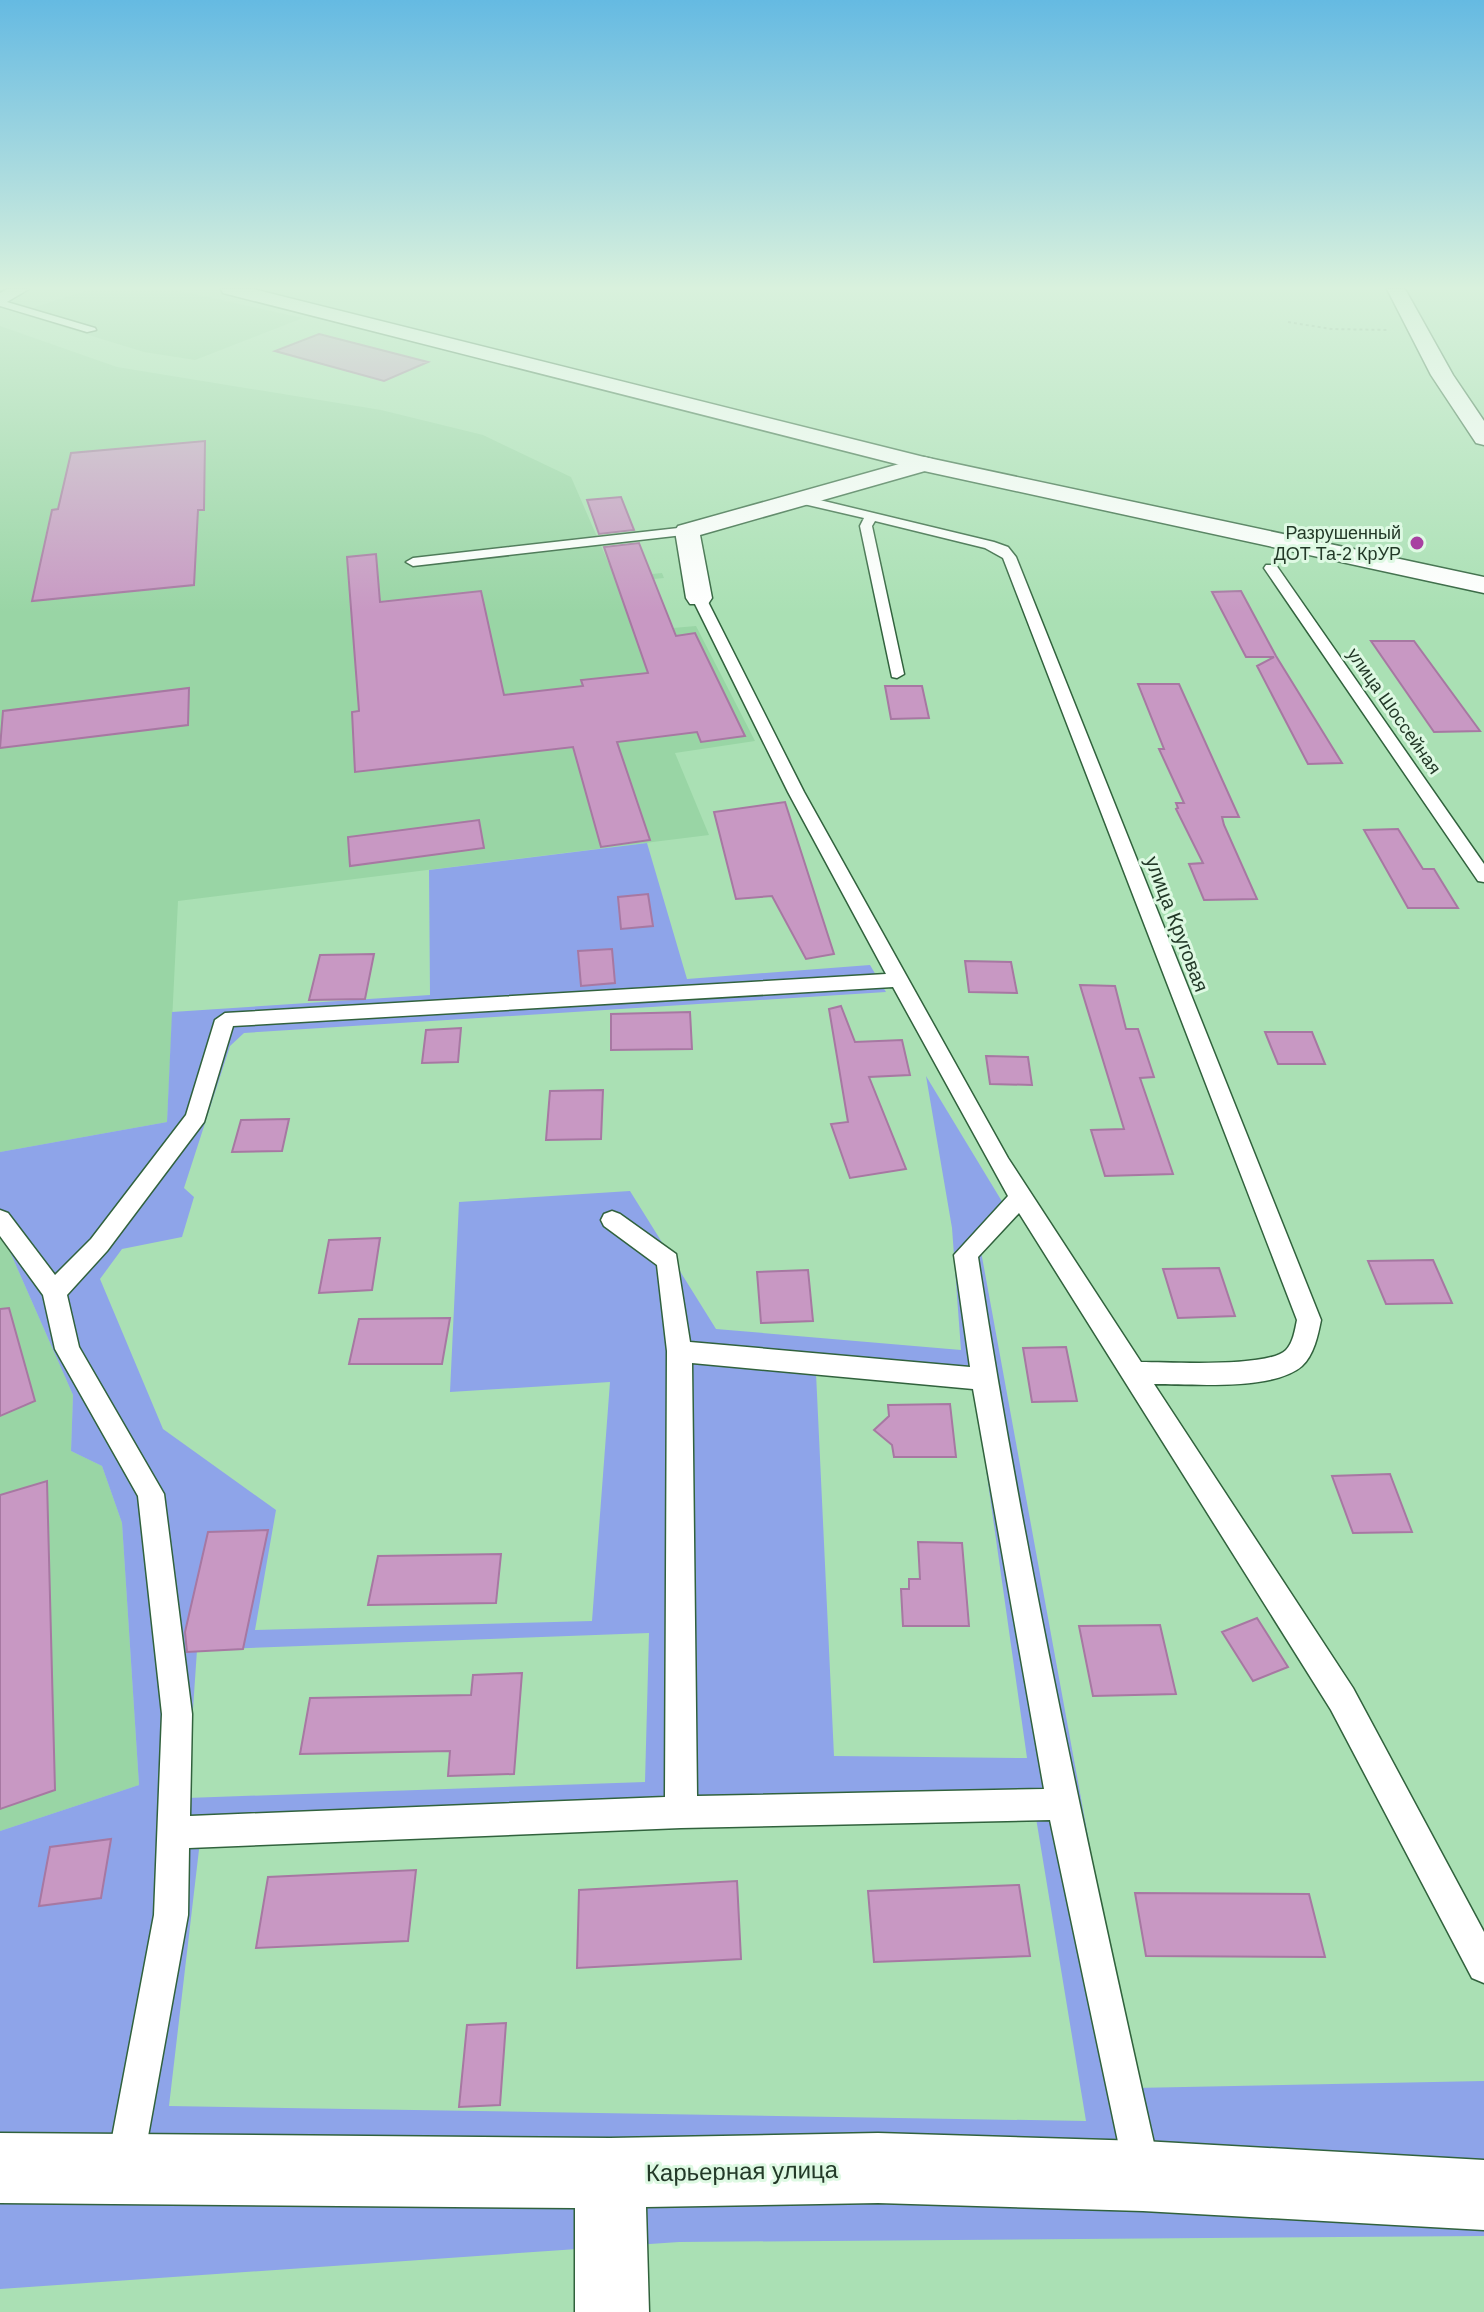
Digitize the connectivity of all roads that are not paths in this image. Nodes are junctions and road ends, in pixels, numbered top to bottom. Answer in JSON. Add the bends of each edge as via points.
{"nodes":[{"id":1,"x":658,"y":397,"type":"edge"},
{"id":2,"x":1457,"y":397,"type":"edge"},
{"id":3,"x":1484,"y":438,"type":"edge"},
{"id":4,"x":924,"y":464,"type":"junction"},
{"id":5,"x":799,"y":499,"type":"junction"},
{"id":6,"x":872,"y":515,"type":"junction"},
{"id":7,"x":687,"y":531,"type":"junction"},
{"id":8,"x":413,"y":562,"type":"dead end"},
{"id":9,"x":1271,"y":568,"type":"dead end"},
{"id":10,"x":1484,"y":585,"type":"edge"},
{"id":11,"x":699,"y":598,"type":"joint"},
{"id":12,"x":897,"y":674,"type":"dead end"},
{"id":13,"x":1484,"y":877,"type":"edge"},
{"id":14,"x":898,"y":980,"type":"junction"},
{"id":15,"x":1021,"y":1197,"type":"junction"},
{"id":16,"x":0,"y":1219,"type":"edge"},
{"id":17,"x":612,"y":1220,"type":"dead end"},
{"id":18,"x":54,"y":1292,"type":"junction"},
{"id":19,"x":679,"y":1351,"type":"junction"},
{"id":20,"x":1131,"y":1373,"type":"junction"},
{"id":21,"x":984,"y":1379,"type":"junction"},
{"id":22,"x":1062,"y":1804,"type":"junction"},
{"id":23,"x":681,"y":1812,"type":"junction"},
{"id":24,"x":173,"y":1833,"type":"junction"},
{"id":25,"x":1484,"y":1966,"type":"edge"},
{"id":26,"x":0,"y":2168,"type":"edge"},
{"id":27,"x":124,"y":2169,"type":"junction"},
{"id":28,"x":610,"y":2173,"type":"junction"},
{"id":29,"x":1143,"y":2176,"type":"junction"},
{"id":30,"x":1484,"y":2195,"type":"edge"},
{"id":31,"x":612,"y":2312,"type":"edge"}],
"edges":[{"from":1,"to":4,"type":"street"},
{"from":2,"to":3,"type":"street"},
{"from":4,"to":5,"type":"street"},
{"from":4,"to":10,"type":"street"},
{"from":5,"to":6,"type":"lane","name":"улица Круговая"},
{"from":5,"to":7,"type":"street"},
{"from":6,"to":12,"type":"lane","via":[[866,526]]},
{"from":6,"to":20,"type":"lane","name":"улица Круговая","via":[[989,545],[1009,557],[1309,1320],[1304,1343],[1292,1360],[1261,1370]]},
{"from":7,"to":8,"type":"lane"},
{"from":7,"to":11,"type":"street"},
{"from":9,"to":13,"type":"lane","name":"улица Шоссейная"},
{"from":11,"to":14,"type":"lane"},
{"from":14,"to":15,"type":"lane"},
{"from":14,"to":18,"type":"lane","via":[[225,1020],[196,1117],[99,1245]]},
{"from":15,"to":20,"type":"lane"},
{"from":15,"to":21,"type":"lane","via":[[966,1255]]},
{"from":16,"to":18,"type":"lane"},
{"from":17,"to":19,"type":"lane","via":[[668,1261]]},
{"from":18,"to":24,"type":"lane","via":[[67,1349],[151,1494],[177,1714]]},
{"from":19,"to":21,"type":"lane"},
{"from":19,"to":23,"type":"lane"},
{"from":20,"to":25,"type":"lane","via":[[1342,1699]]},
{"from":21,"to":22,"type":"lane"},
{"from":22,"to":23,"type":"lane"},
{"from":22,"to":29,"type":"lane"},
{"from":23,"to":24,"type":"lane"},
{"from":24,"to":27,"type":"lane","via":[[171,1915]]},
{"from":26,"to":27,"type":"street","name":"Карьерная улица"},
{"from":27,"to":28,"type":"street","name":"Карьерная улица"},
{"from":28,"to":29,"type":"street","name":"Карьерная улица","via":[[878,2168]]},
{"from":28,"to":31,"type":"street"},
{"from":29,"to":30,"type":"street","name":"Карьерная улица"}]}
